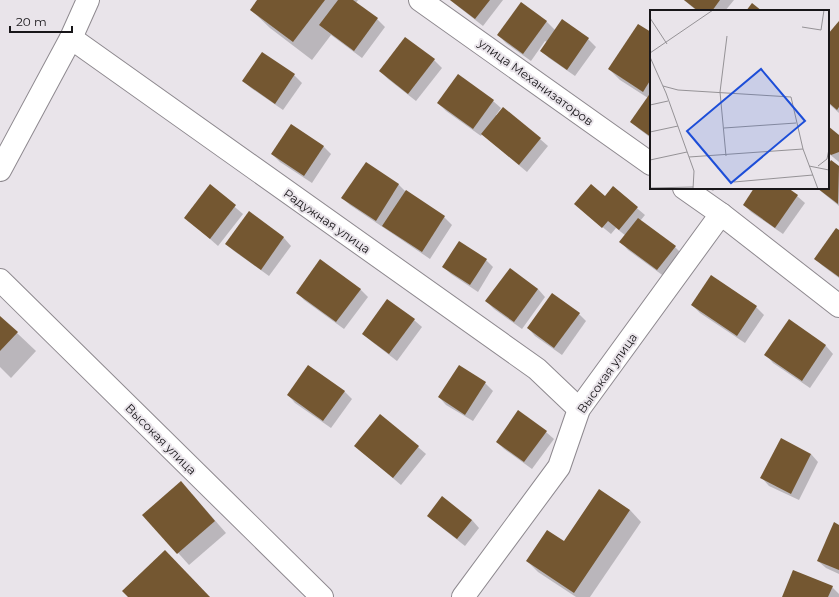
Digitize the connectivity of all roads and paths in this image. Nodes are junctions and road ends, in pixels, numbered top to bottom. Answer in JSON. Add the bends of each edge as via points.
{"nodes":[{"id":1,"x":88,"y":0,"type":"edge"},
{"id":2,"x":420,"y":0,"type":"edge"},
{"id":3,"x":71,"y":38,"type":"junction"},
{"id":4,"x":650,"y":163,"type":"edge"},
{"id":5,"x":0,"y":170,"type":"edge"},
{"id":6,"x":685,"y":189,"type":"edge"},
{"id":7,"x":720,"y":214,"type":"junction"},
{"id":8,"x":0,"y":280,"type":"edge"},
{"id":9,"x":839,"y":306,"type":"edge"},
{"id":10,"x":579,"y":409,"type":"junction"},
{"id":11,"x":322,"y":597,"type":"edge"},
{"id":12,"x":463,"y":597,"type":"edge"}],
"edges":[{"from":1,"to":3,"type":"street"},
{"from":2,"to":4,"type":"street","name":"улица Механизаторов"},
{"from":3,"to":5,"type":"street"},
{"from":3,"to":10,"type":"street","name":"Радужная улица","via":[[537,369]]},
{"from":6,"to":7,"type":"street"},
{"from":7,"to":9,"type":"street"},
{"from":7,"to":10,"type":"street","name":"Высокая улица"},
{"from":8,"to":11,"type":"street","name":"Высокая улица"},
{"from":10,"to":12,"type":"street","name":"Высокая улица","via":[[558,467]]}]}
